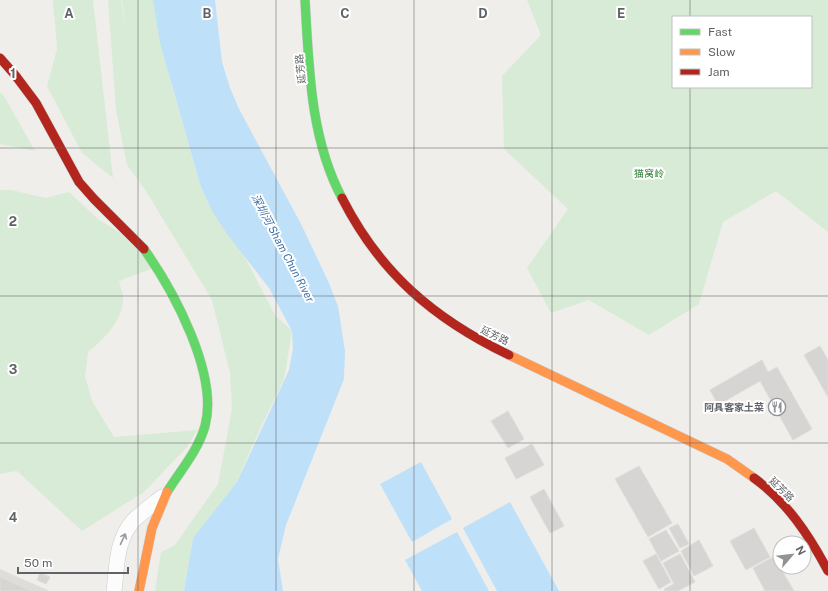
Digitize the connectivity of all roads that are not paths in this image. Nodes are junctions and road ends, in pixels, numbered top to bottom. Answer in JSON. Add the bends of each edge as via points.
{"nodes":[{"id":1,"x":305,"y":0,"type":"edge"},
{"id":2,"x":0,"y":58,"type":"edge"},
{"id":3,"x":166,"y":493,"type":"junction"},
{"id":4,"x":828,"y":571,"type":"edge"},
{"id":5,"x":114,"y":591,"type":"edge"},
{"id":6,"x":139,"y":591,"type":"edge"}],
"edges":[{"from":1,"to":4,"type":"main road","name":"延芳路","via":[[318,132],[328,168],[344,206],[367,245],[388,271],[413,294],[475,337],[720,456],[752,476],[776,496],[798,523]]},
{"from":2,"to":3,"type":"main road","via":[[19,78],[38,106],[79,182],[143,248],[158,269],[188,326],[206,387],[207,415],[197,447]]},
{"from":5,"to":3,"type":"street","one_way":true,"via":[[120,545],[125,534],[133,521]]},
{"from":3,"to":6,"type":"main road","via":[[147,546]]}]}
